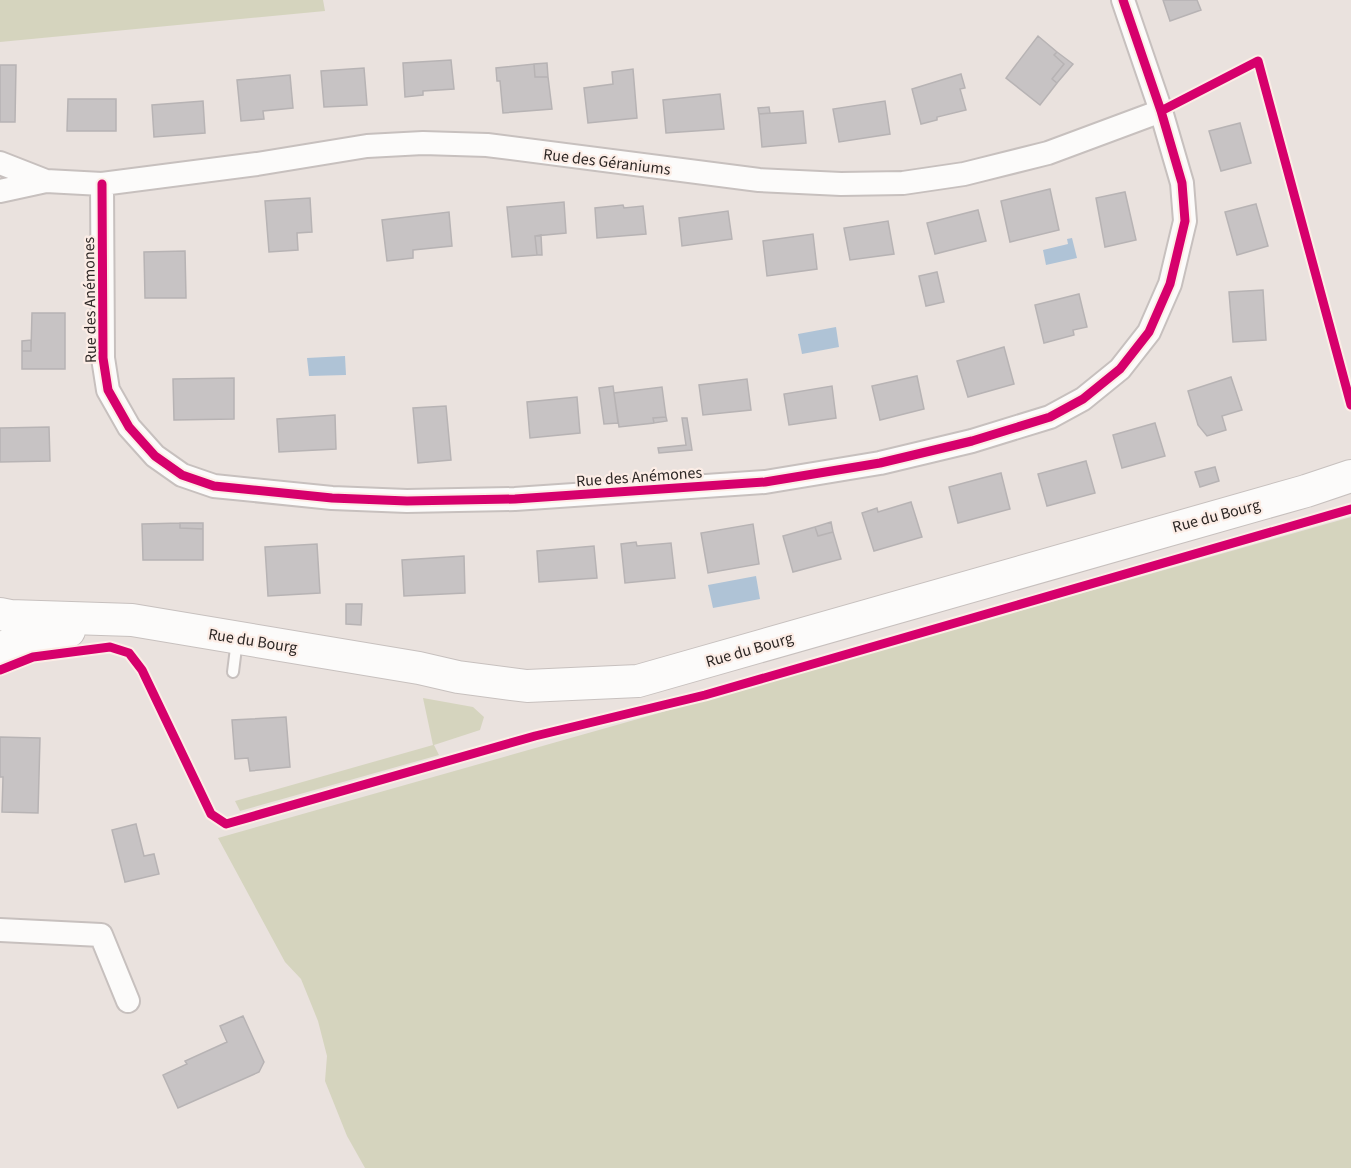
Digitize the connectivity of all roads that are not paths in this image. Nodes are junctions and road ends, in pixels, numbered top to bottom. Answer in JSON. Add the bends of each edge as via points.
{"nodes":[{"id":1,"x":1123,"y":0,"type":"edge"},
{"id":2,"x":1161,"y":111,"type":"junction"},
{"id":3,"x":0,"y":163,"type":"edge"},
{"id":4,"x":46,"y":181,"type":"junction"},
{"id":5,"x":102,"y":184,"type":"junction"},
{"id":6,"x":0,"y":191,"type":"edge"},
{"id":7,"x":1351,"y":476,"type":"edge"},
{"id":8,"x":0,"y":615,"type":"edge"},
{"id":9,"x":132,"y":620,"type":"junction"},
{"id":10,"x":237,"y":638,"type":"junction"},
{"id":11,"x":0,"y":648,"type":"edge"},
{"id":12,"x":233,"y":672,"type":"dead end"},
{"id":13,"x":0,"y":930,"type":"edge"},
{"id":14,"x":128,"y":1001,"type":"dead end"}],
"edges":[{"from":1,"to":2,"type":"street","name":"Rue des Anémones"},
{"from":2,"to":5,"type":"street","name":"Rue des Géraniums","via":[[1048,153],[964,174],[903,183],[759,180],[487,145],[423,143],[367,146]]},
{"from":2,"to":5,"type":"street","name":"Rue des Anémones","via":[[1182,183],[1185,221],[1170,284],[1149,332],[1120,369],[1083,399],[1050,417],[972,441],[880,463],[729,485],[515,499],[407,501],[214,486],[182,475],[155,456],[129,428],[108,390],[103,358]]},
{"from":3,"to":4,"type":"street","name":"Rue des Géraniums"},
{"from":4,"to":5,"type":"street","name":"Rue des Géraniums"},
{"from":4,"to":6,"type":"street","name":"Rue des Géraniums"},
{"from":7,"to":10,"type":"street","name":"Rue du Bourg","via":[[638,681],[526,686]]},
{"from":8,"to":9,"type":"street","name":"Rue du Bourg"},
{"from":9,"to":10,"type":"street","name":"Rue du Bourg"},
{"from":9,"to":11,"type":"street","name":"Rue du Bourg","via":[[36,636]]},
{"from":10,"to":12,"type":"lane"},
{"from":13,"to":14,"type":"street","via":[[101,935]]}]}
